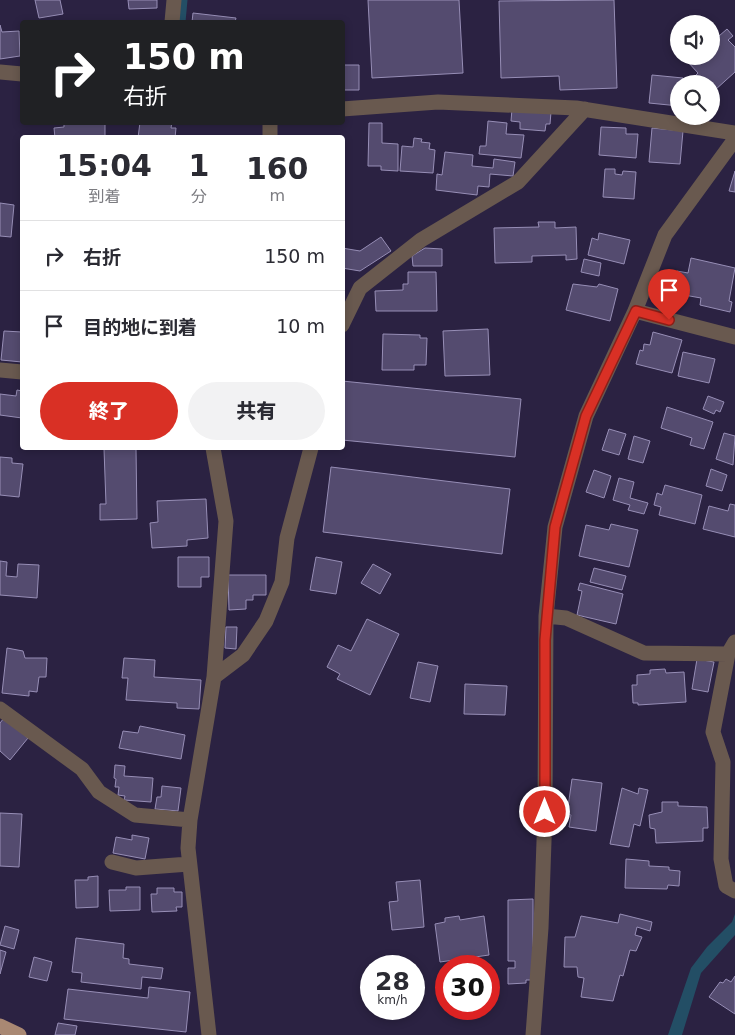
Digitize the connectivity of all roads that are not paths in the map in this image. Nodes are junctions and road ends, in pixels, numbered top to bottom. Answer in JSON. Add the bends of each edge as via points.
{"nodes":[{"id":1,"x":174,"y":0,"type":"edge"},
{"id":2,"x":172,"y":20,"type":"edge"},
{"id":3,"x":0,"y":72,"type":"edge"},
{"id":4,"x":20,"y":74,"type":"edge"},
{"id":5,"x":345,"y":109,"type":"edge"},
{"id":6,"x":585,"y":110,"type":"junction"},
{"id":7,"x":735,"y":133,"type":"edge"},
{"id":8,"x":735,"y":138,"type":"edge"},
{"id":9,"x":636,"y":311,"type":"junction"},
{"id":10,"x":345,"y":319,"type":"edge"},
{"id":11,"x":735,"y":337,"type":"edge"},
{"id":12,"x":0,"y":370,"type":"edge"},
{"id":13,"x":20,"y":372,"type":"edge"},
{"id":14,"x":213,"y":450,"type":"edge"},
{"id":15,"x":310,"y":450,"type":"edge"},
{"id":16,"x":546,"y":616,"type":"junction"},
{"id":17,"x":731,"y":648,"type":"edge"},
{"id":18,"x":214,"y":678,"type":"junction"},
{"id":19,"x":0,"y":709,"type":"edge"},
{"id":20,"x":190,"y":820,"type":"junction"},
{"id":21,"x":112,"y":862,"type":"dead end"},
{"id":22,"x":189,"y":864,"type":"junction"},
{"id":23,"x":735,"y":891,"type":"edge"},
{"id":24,"x":0,"y":1026,"type":"edge"},
{"id":25,"x":19,"y":1035,"type":"edge"},
{"id":26,"x":209,"y":1035,"type":"edge"},
{"id":27,"x":533,"y":1035,"type":"edge"}],
"edges":[{"from":1,"to":2,"type":"street"},
{"from":3,"to":4,"type":"street"},
{"from":5,"to":6,"type":"street","via":[[438,102]]},
{"from":6,"to":7,"type":"street"},
{"from":6,"to":10,"type":"street","via":[[518,182],[421,240],[360,288]]},
{"from":8,"to":9,"type":"street","via":[[665,235]]},
{"from":9,"to":11,"type":"street"},
{"from":9,"to":16,"type":"street","via":[[586,416],[555,527]]},
{"from":12,"to":13,"type":"street"},
{"from":14,"to":18,"type":"street","via":[[226,521]]},
{"from":15,"to":18,"type":"street","via":[[287,538],[282,582],[266,621],[244,655]]},
{"from":16,"to":17,"type":"street","via":[[566,618],[644,653]]},
{"from":16,"to":27,"type":"street","via":[[545,822]]},
{"from":17,"to":23,"type":"street","via":[[713,732],[723,762],[720,859],[726,886]]},
{"from":18,"to":20,"type":"street"},
{"from":19,"to":20,"type":"street","via":[[82,768],[99,792],[135,815]]},
{"from":20,"to":22,"type":"street"},
{"from":21,"to":22,"type":"street","via":[[136,868]]},
{"from":22,"to":26,"type":"street"},
{"from":24,"to":25,"type":"main road"}]}
